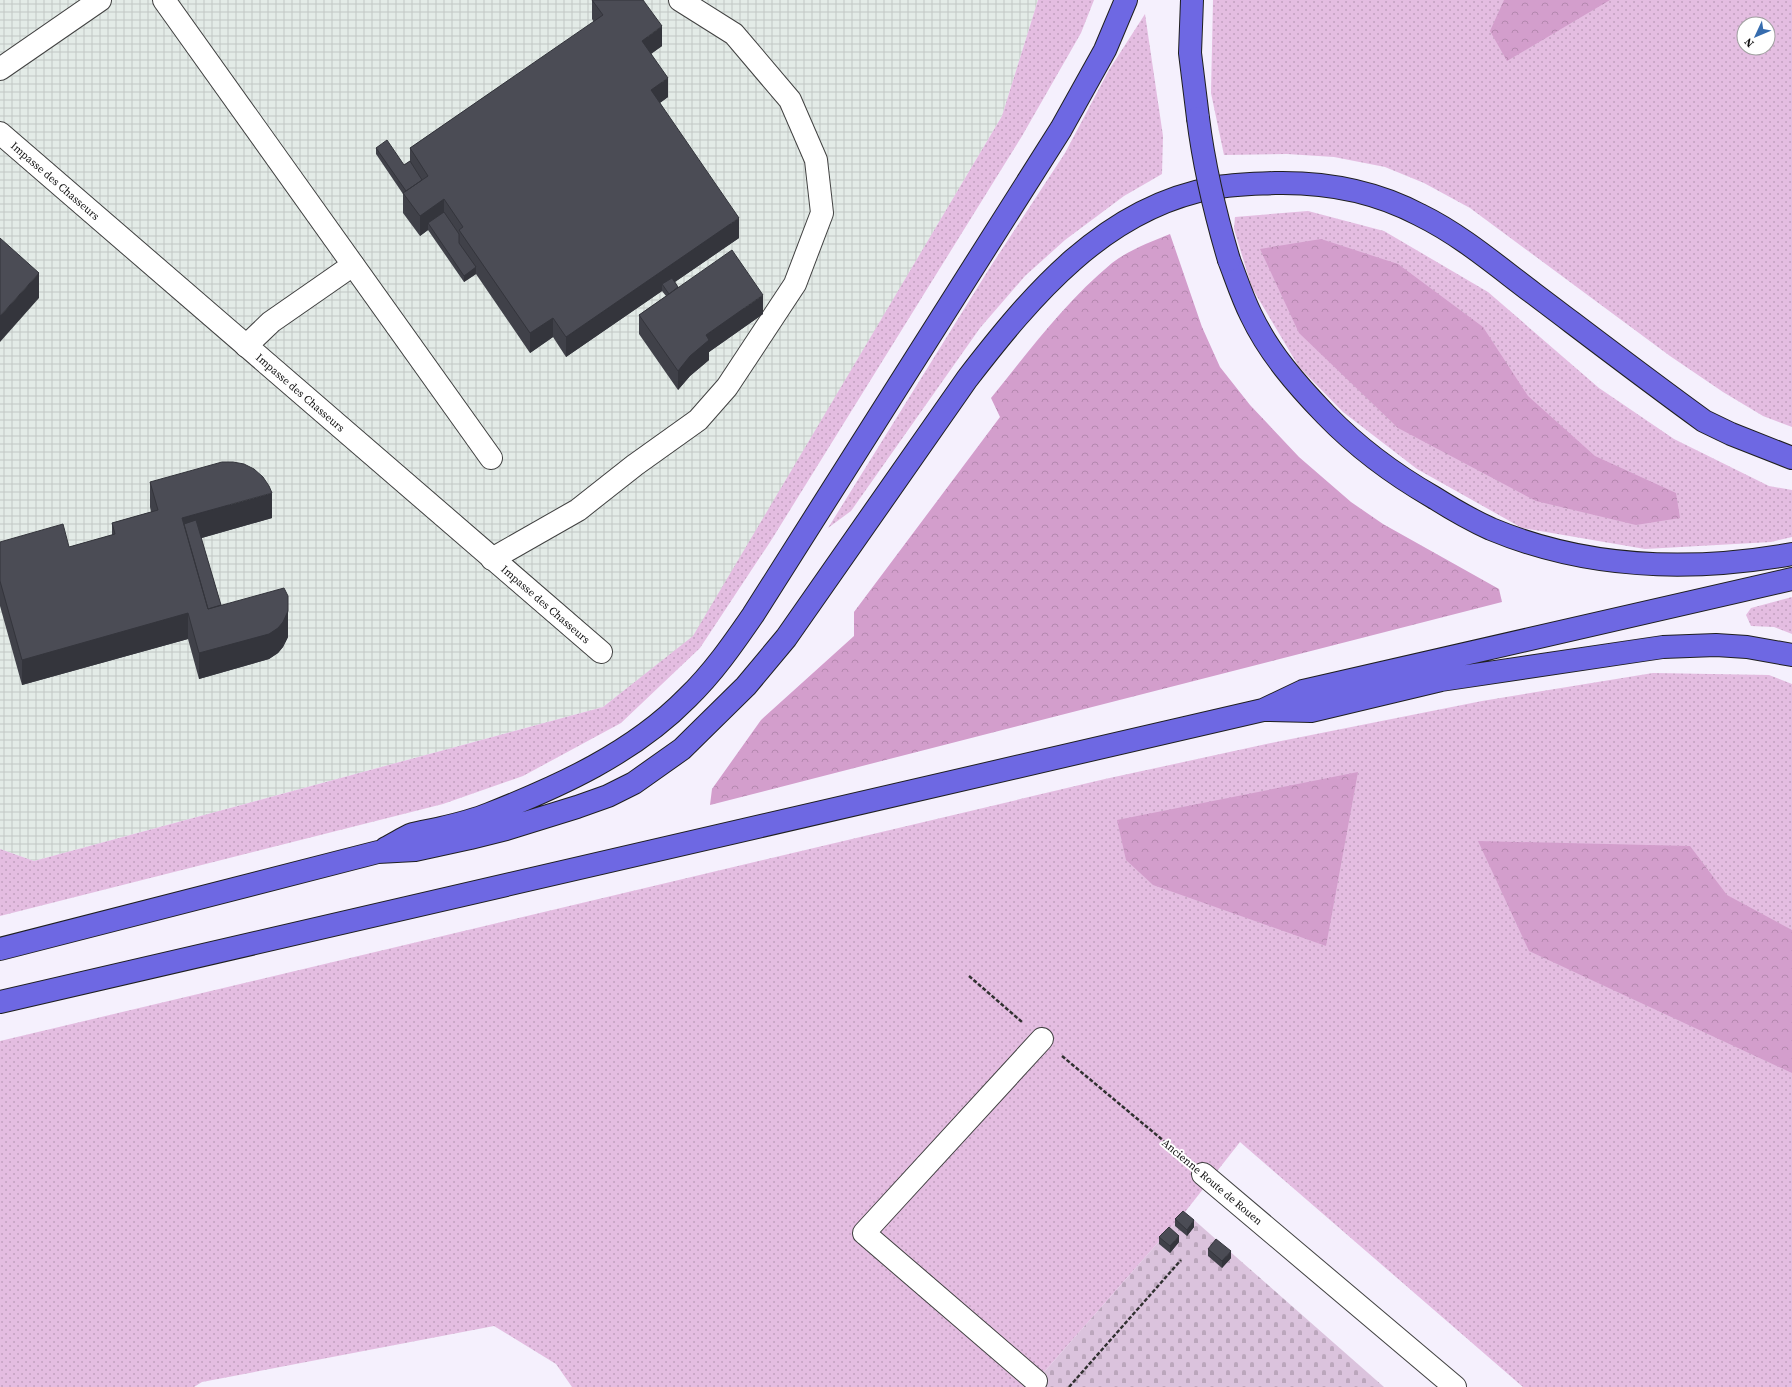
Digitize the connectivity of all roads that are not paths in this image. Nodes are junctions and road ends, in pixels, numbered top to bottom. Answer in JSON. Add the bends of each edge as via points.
{"nodes":[{"id":1,"x":100,"y":0,"type":"edge"},
{"id":2,"x":164,"y":0,"type":"edge"},
{"id":3,"x":680,"y":0,"type":"edge"},
{"id":4,"x":1126,"y":0,"type":"edge"},
{"id":5,"x":1192,"y":0,"type":"edge"},
{"id":6,"x":0,"y":69,"type":"edge"},
{"id":7,"x":0,"y":133,"type":"edge"},
{"id":8,"x":353,"y":265,"type":"junction"},
{"id":9,"x":246,"y":346,"type":"junction"},
{"id":10,"x":491,"y":458,"type":"dead end"},
{"id":11,"x":1792,"y":458,"type":"edge"},
{"id":12,"x":1792,"y":554,"type":"edge"},
{"id":13,"x":492,"y":559,"type":"junction"},
{"id":14,"x":1792,"y":579,"type":"edge"},
{"id":15,"x":601,"y":652,"type":"dead end"},
{"id":16,"x":1792,"y":654,"type":"edge"},
{"id":17,"x":1263,"y":710,"type":"junction"},
{"id":18,"x":378,"y":852,"type":"junction"},
{"id":19,"x":0,"y":949,"type":"edge"},
{"id":20,"x":0,"y":1002,"type":"edge"},
{"id":21,"x":1042,"y":1039,"type":"road end"},
{"id":22,"x":1203,"y":1174,"type":"road end"},
{"id":23,"x":1036,"y":1381,"type":"dead end"},
{"id":24,"x":1455,"y":1387,"type":"edge"}],
"edges":[{"from":1,"to":6,"type":"street"},
{"from":2,"to":8,"type":"street"},
{"from":3,"to":13,"type":"street","via":[[734,34],[790,100],[816,160],[822,213],[795,284],[727,387],[698,420],[578,510]]},
{"from":4,"to":18,"type":"highway","via":[[1105,50],[1077,104],[753,615],[703,681],[687,699],[650,731],[579,774],[488,814],[410,835]]},
{"from":5,"to":12,"type":"highway","bridge":true,"via":[[1190,53],[1198,118],[1218,225],[1229,260],[1251,315],[1263,337],[1311,400],[1356,444],[1400,478],[1461,514],[1517,539],[1580,556],[1648,565],[1749,561]]},
{"from":7,"to":9,"type":"street","name":"Impasse des Chasseurs"},
{"from":8,"to":9,"type":"street","via":[[271,322]]},
{"from":8,"to":10,"type":"street"},
{"from":9,"to":13,"type":"street","name":"Impasse des Chasseurs"},
{"from":11,"to":18,"type":"highway","via":[[1704,421],[1473,248],[1422,215],[1396,203],[1354,190],[1306,183],[1234,185],[1193,192],[1130,218],[1095,240],[1061,270],[993,345],[786,638],[746,686],[682,749],[634,783],[577,807],[470,838],[415,850]]},
{"from":13,"to":15,"type":"street","name":"Impasse des Chasseurs"},
{"from":14,"to":17,"type":"highway","via":[[1303,691]]},
{"from":16,"to":17,"type":"highway","via":[[1716,645],[1663,647],[1441,680],[1311,711]]},
{"from":17,"to":20,"type":"highway"},
{"from":18,"to":19,"type":"highway"},
{"from":21,"to":23,"type":"street","via":[[864,1233]]},
{"from":22,"to":24,"type":"street","name":"Ancienne Route de Rouen"}]}
